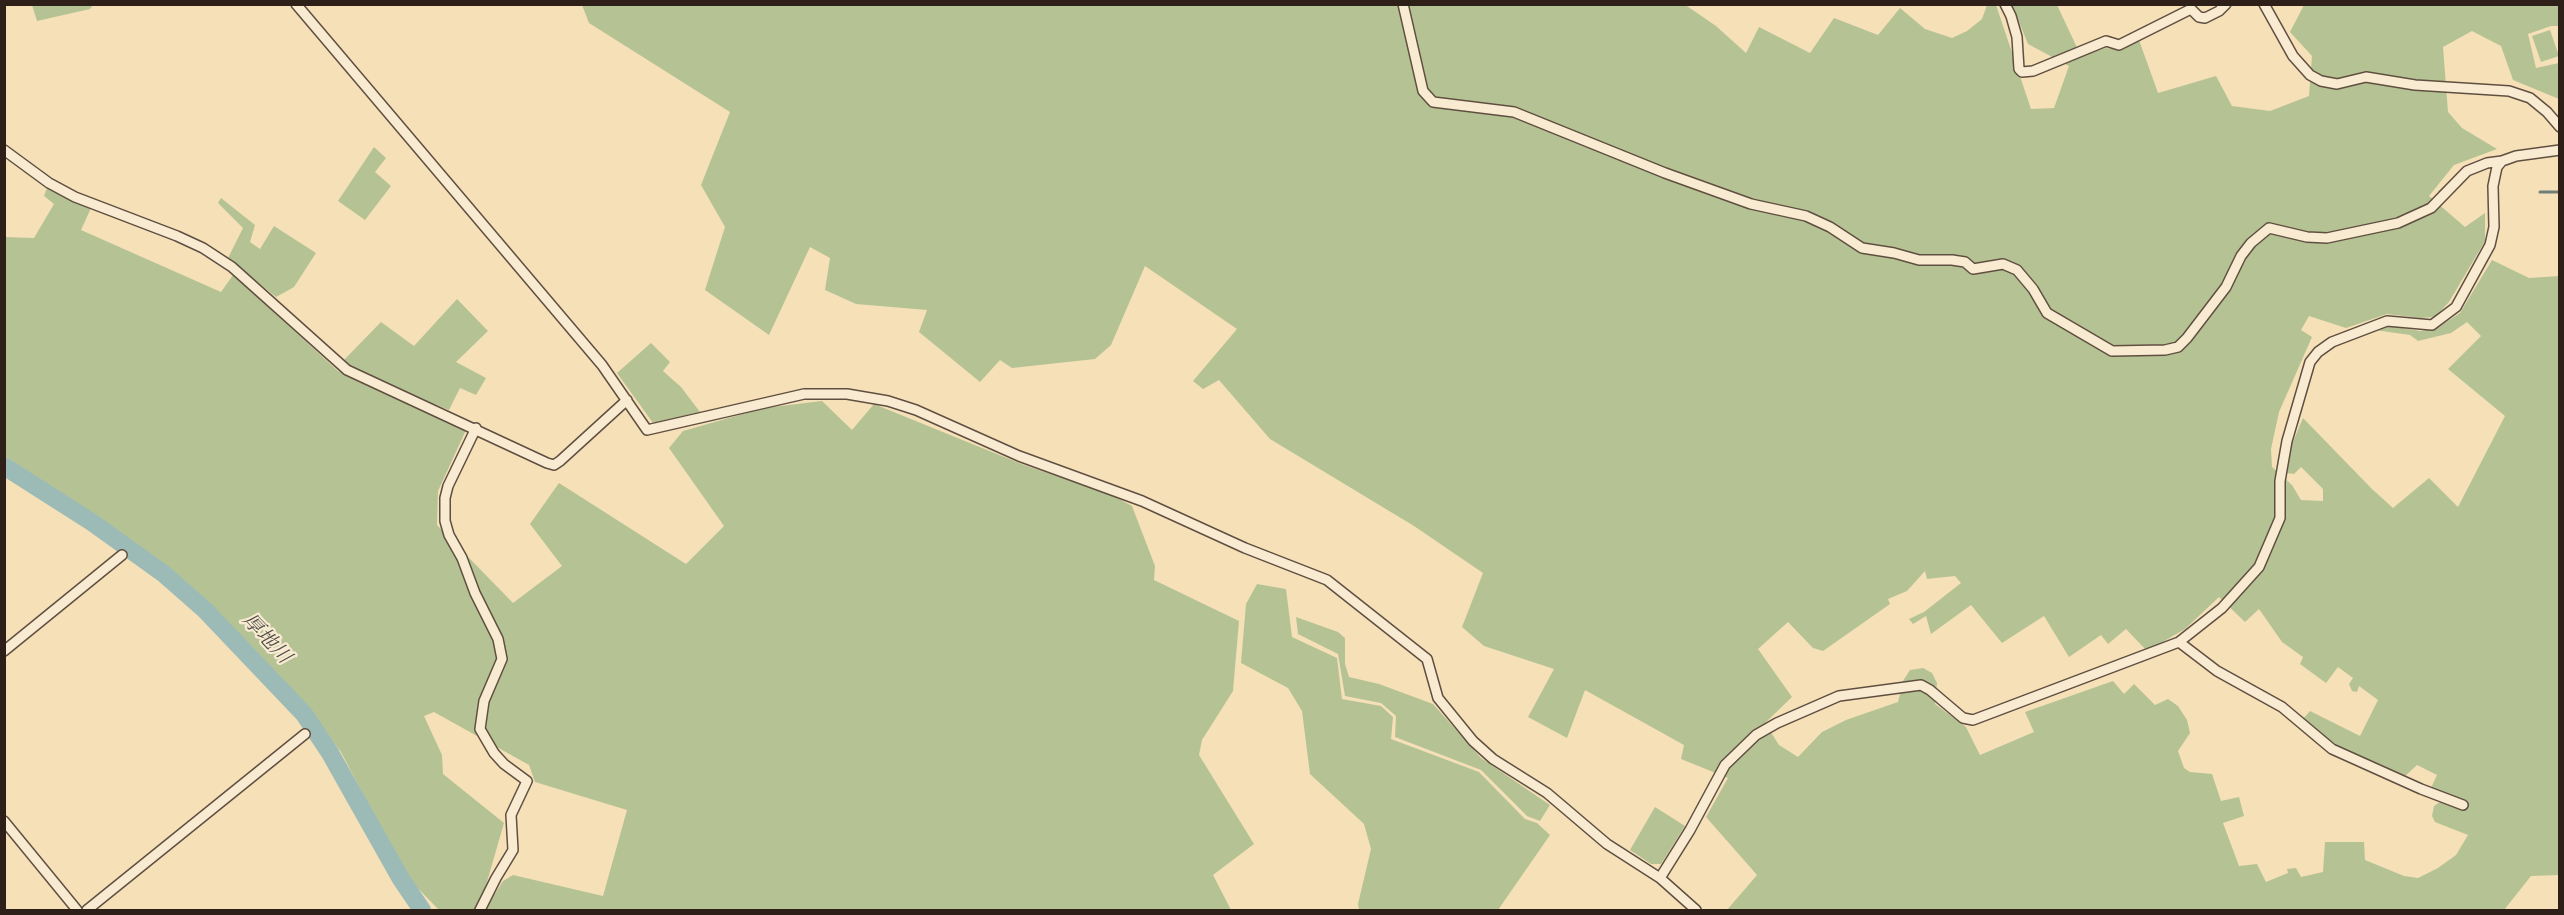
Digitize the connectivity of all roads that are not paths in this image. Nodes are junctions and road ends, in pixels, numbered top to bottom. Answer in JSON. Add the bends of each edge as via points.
{"nodes":[{"id":1,"x":296,"y":4,"type":"edge"},
{"id":2,"x":1403,"y":4,"type":"edge"},
{"id":3,"x":2005,"y":4,"type":"edge"},
{"id":4,"x":2226,"y":4,"type":"edge"},
{"id":5,"x":2264,"y":4,"type":"edge"},
{"id":6,"x":2189,"y":7,"type":"edge"},
{"id":7,"x":2559,"y":127,"type":"edge"},
{"id":8,"x":4,"y":150,"type":"edge"},
{"id":9,"x":2559,"y":150,"type":"edge"},
{"id":10,"x":2502,"y":161,"type":"junction"},
{"id":11,"x":627,"y":400,"type":"junction"},
{"id":12,"x":477,"y":428,"type":"junction"},
{"id":13,"x":122,"y":555,"type":"dead end"},
{"id":14,"x":2180,"y":642,"type":"junction"},
{"id":15,"x":4,"y":651,"type":"edge"},
{"id":16,"x":305,"y":734,"type":"dead end"},
{"id":17,"x":2463,"y":805,"type":"dead end"},
{"id":18,"x":4,"y":821,"type":"edge"},
{"id":19,"x":1660,"y":878,"type":"junction"},
{"id":20,"x":77,"y":910,"type":"edge"},
{"id":21,"x":87,"y":910,"type":"edge"},
{"id":22,"x":480,"y":910,"type":"edge"},
{"id":23,"x":1696,"y":910,"type":"edge"}],
"edges":[{"from":1,"to":11,"type":"street","via":[[602,365]]},
{"from":2,"to":10,"type":"street","via":[[1423,92],[1433,102],[1514,112],[1751,204],[1806,216],[1862,249],[1933,261],[1965,262],[1973,269],[2002,264],[2017,270],[2047,313],[2112,351],[2178,347],[2226,287],[2251,243],[2270,228],[2327,238],[2398,223],[2431,208],[2467,171]]},
{"from":3,"to":6,"type":"street","via":[[2017,38],[2022,72],[2106,41],[2119,45]]},
{"from":4,"to":6,"type":"street","via":[[2205,18]]},
{"from":5,"to":7,"type":"street","via":[[2294,56],[2310,75],[2321,81],[2337,84],[2366,77],[2415,85],[2509,91],[2530,98]]},
{"from":8,"to":12,"type":"street","via":[[75,197],[203,248],[232,267],[347,370]]},
{"from":9,"to":10,"type":"street"},
{"from":10,"to":14,"type":"street","via":[[2493,186],[2494,227],[2490,245],[2456,307],[2432,325],[2387,321],[2332,342],[2310,363],[2287,441],[2280,481],[2280,518],[2267,552],[2259,567],[2222,608]]},
{"from":11,"to":12,"type":"street","via":[[554,465]]},
{"from":11,"to":19,"type":"street","via":[[647,430],[804,394],[847,394],[888,401],[1018,456],[1142,501],[1327,580],[1420,652],[1431,667],[1438,698],[1492,759],[1547,793],[1607,844]]},
{"from":12,"to":22,"type":"street","via":[[448,486],[445,521],[498,639],[502,659],[484,701],[480,729],[494,753],[527,781],[511,815],[513,850]]},
{"from":13,"to":15,"type":"street"},
{"from":14,"to":17,"type":"street","via":[[2217,671],[2282,707],[2332,749]]},
{"from":14,"to":19,"type":"street","via":[[1973,720],[1963,718],[1921,685],[1839,696],[1788,718],[1756,735],[1725,765]]},
{"from":16,"to":21,"type":"street"},
{"from":18,"to":20,"type":"street"},
{"from":19,"to":23,"type":"street"}]}
